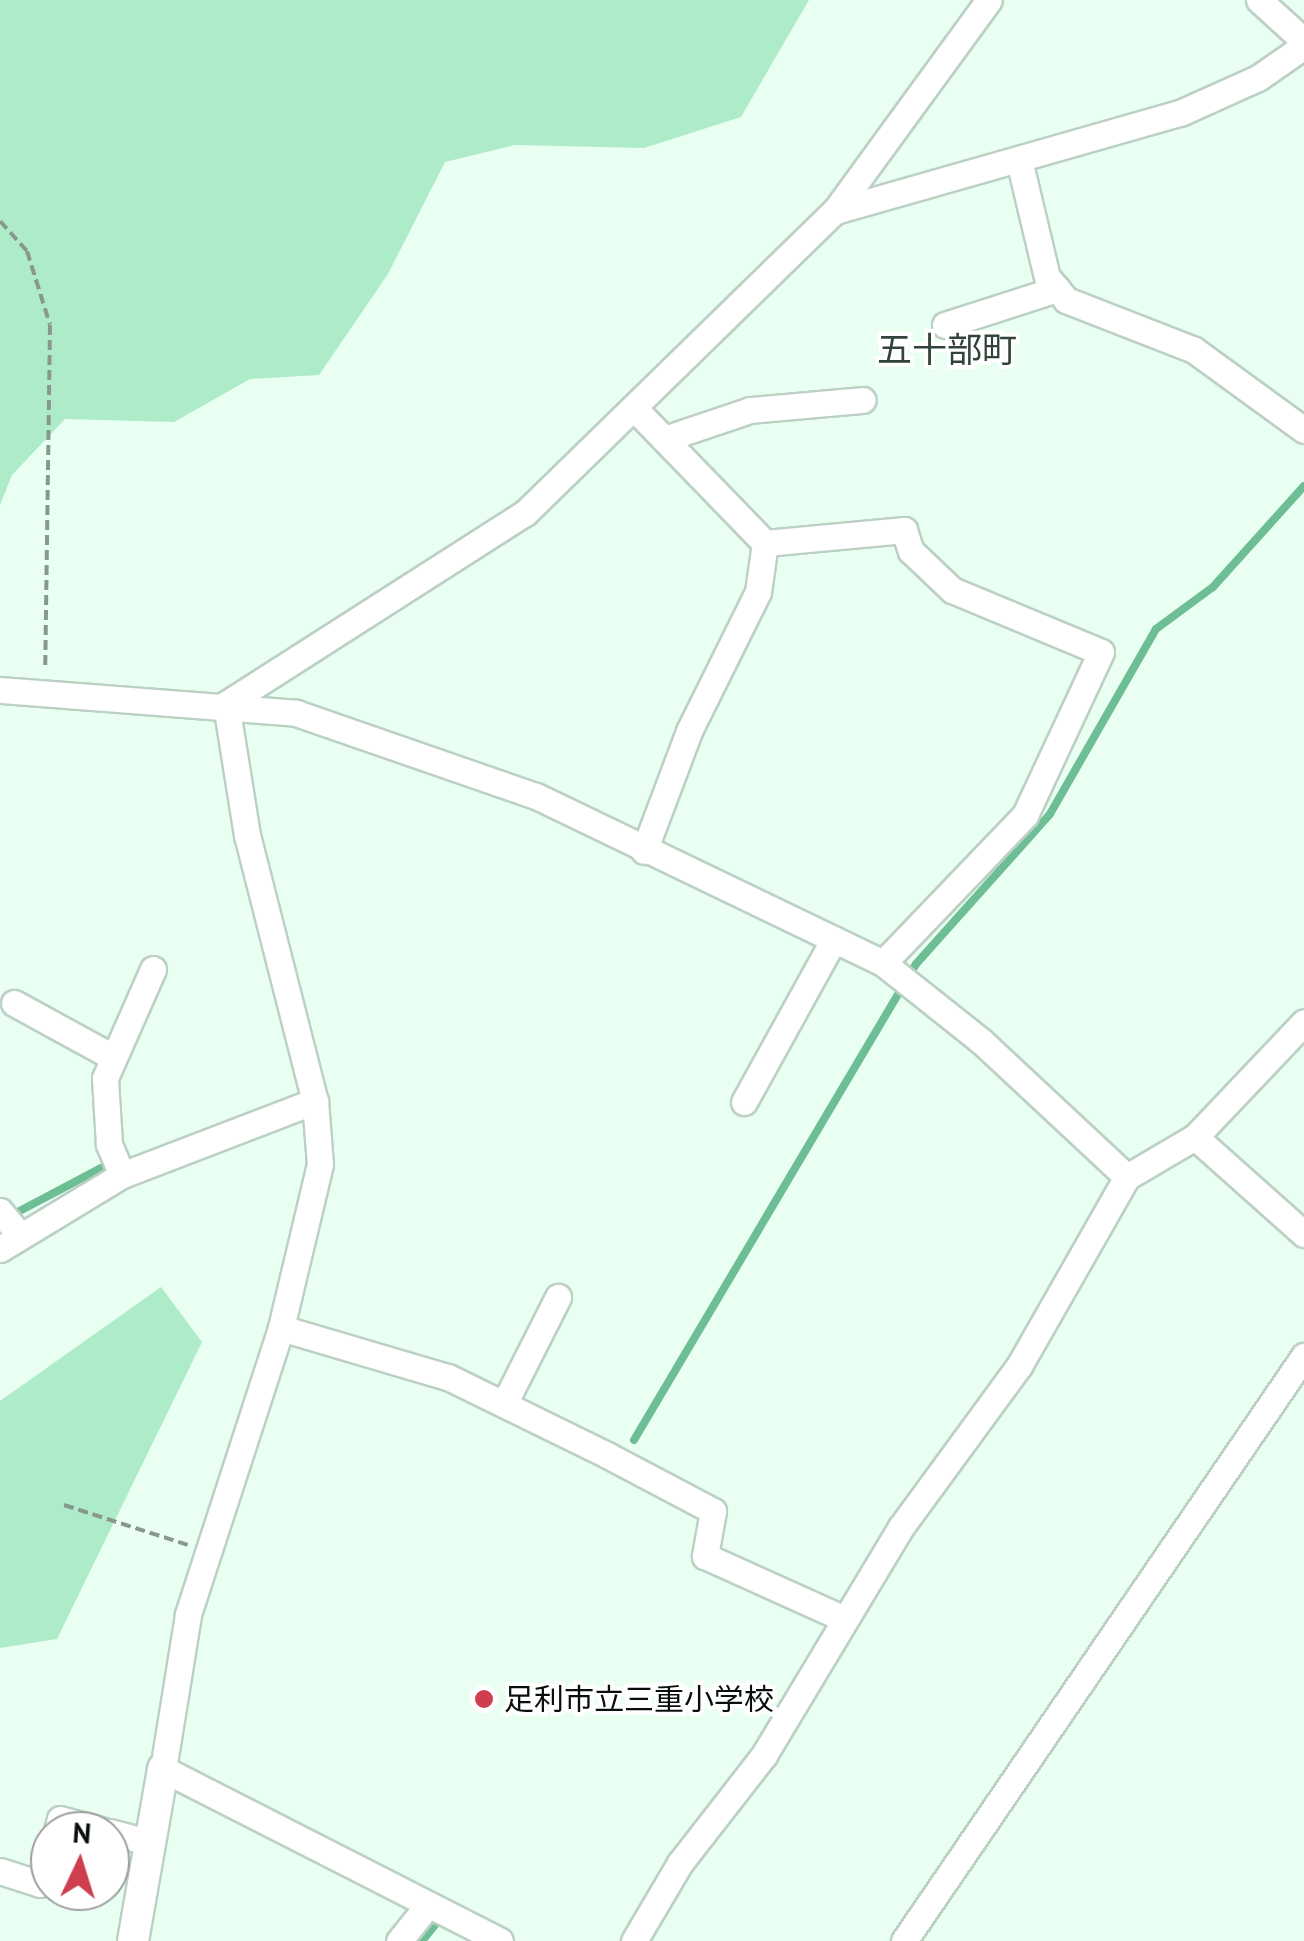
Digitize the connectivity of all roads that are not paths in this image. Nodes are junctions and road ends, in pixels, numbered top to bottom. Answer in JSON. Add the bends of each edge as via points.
{"nodes":[{"id":1,"x":990,"y":0,"type":"edge"},
{"id":2,"x":1259,"y":0,"type":"edge"},
{"id":3,"x":1304,"y":44,"type":"edge"},
{"id":4,"x":1020,"y":164,"type":"junction"},
{"id":5,"x":834,"y":211,"type":"junction"},
{"id":6,"x":1057,"y":290,"type":"junction"},
{"id":7,"x":945,"y":326,"type":"dead end"},
{"id":8,"x":864,"y":400,"type":"dead end"},
{"id":9,"x":635,"y":409,"type":"junction"},
{"id":10,"x":1304,"y":430,"type":"edge"},
{"id":11,"x":664,"y":439,"type":"junction"},
{"id":12,"x":765,"y":543,"type":"junction"},
{"id":13,"x":0,"y":690,"type":"edge"},
{"id":14,"x":226,"y":704,"type":"junction"},
{"id":15,"x":644,"y":851,"type":"junction"},
{"id":16,"x":834,"y":940,"type":"junction"},
{"id":17,"x":883,"y":962,"type":"junction"},
{"id":18,"x":153,"y":969,"type":"dead end"},
{"id":19,"x":14,"y":1004,"type":"dead end"},
{"id":20,"x":1304,"y":1022,"type":"edge"},
{"id":21,"x":111,"y":1056,"type":"junction"},
{"id":22,"x":315,"y":1101,"type":"junction"},
{"id":23,"x":744,"y":1102,"type":"dead end"},
{"id":24,"x":1195,"y":1137,"type":"junction"},
{"id":25,"x":122,"y":1175,"type":"junction"},
{"id":26,"x":1127,"y":1177,"type":"junction"},
{"id":27,"x":0,"y":1210,"type":"edge"},
{"id":28,"x":1304,"y":1234,"type":"edge"},
{"id":29,"x":10,"y":1242,"type":"edge"},
{"id":30,"x":558,"y":1297,"type":"dead end"},
{"id":31,"x":281,"y":1328,"type":"junction"},
{"id":32,"x":1304,"y":1356,"type":"edge"},
{"id":33,"x":504,"y":1404,"type":"junction"},
{"id":34,"x":842,"y":1618,"type":"junction"},
{"id":35,"x":164,"y":1769,"type":"junction"},
{"id":36,"x":130,"y":1838,"type":"edge"},
{"id":37,"x":152,"y":1844,"type":"junction"},
{"id":38,"x":0,"y":1871,"type":"edge"},
{"id":39,"x":30,"y":1881,"type":"edge"},
{"id":40,"x":428,"y":1905,"type":"junction"},
{"id":41,"x":132,"y":1941,"type":"edge"},
{"id":42,"x":399,"y":1941,"type":"edge"},
{"id":43,"x":500,"y":1941,"type":"edge"},
{"id":44,"x":634,"y":1941,"type":"edge"},
{"id":45,"x":904,"y":1941,"type":"edge"}],
"edges":[{"from":1,"to":5,"type":"street"},
{"from":2,"to":3,"type":"street"},
{"from":3,"to":4,"type":"street","via":[[1258,78],[1180,113]]},
{"from":4,"to":5,"type":"street"},
{"from":4,"to":6,"type":"street","via":[[1047,277]]},
{"from":5,"to":9,"type":"street"},
{"from":6,"to":7,"type":"street"},
{"from":6,"to":10,"type":"street","via":[[1096,316],[1194,350]]},
{"from":8,"to":11,"type":"street","via":[[750,410]]},
{"from":9,"to":11,"type":"street"},
{"from":9,"to":14,"type":"street","via":[[526,513]]},
{"from":11,"to":12,"type":"street"},
{"from":12,"to":15,"type":"street","via":[[758,592],[689,731]]},
{"from":12,"to":17,"type":"street","via":[[904,530],[911,551],[952,590],[1101,652],[1025,816]]},
{"from":13,"to":14,"type":"street"},
{"from":14,"to":15,"type":"street","via":[[296,712],[474,770]]},
{"from":14,"to":22,"type":"street","via":[[247,835]]},
{"from":15,"to":16,"type":"street"},
{"from":16,"to":17,"type":"street"},
{"from":16,"to":23,"type":"street"},
{"from":17,"to":26,"type":"street"},
{"from":18,"to":21,"type":"street"},
{"from":19,"to":21,"type":"street"},
{"from":20,"to":24,"type":"street"},
{"from":21,"to":25,"type":"street","via":[[107,1126]]},
{"from":22,"to":25,"type":"street"},
{"from":22,"to":31,"type":"street","via":[[320,1164]]},
{"from":24,"to":26,"type":"street"},
{"from":24,"to":28,"type":"street"},
{"from":25,"to":29,"type":"street"},
{"from":26,"to":34,"type":"street","via":[[1019,1366]]},
{"from":27,"to":29,"type":"street"},
{"from":30,"to":33,"type":"street"},
{"from":31,"to":33,"type":"street","via":[[448,1377]]},
{"from":31,"to":35,"type":"street","via":[[188,1615]]},
{"from":32,"to":45,"type":"street"},
{"from":33,"to":34,"type":"street","via":[[713,1511],[705,1556]]},
{"from":34,"to":44,"type":"street","via":[[764,1755],[680,1863]]},
{"from":35,"to":37,"type":"main road"},
{"from":35,"to":40,"type":"street"},
{"from":36,"to":37,"type":"street"},
{"from":37,"to":41,"type":"main road"},
{"from":38,"to":39,"type":"street"},
{"from":40,"to":42,"type":"street"},
{"from":40,"to":43,"type":"street"}]}
